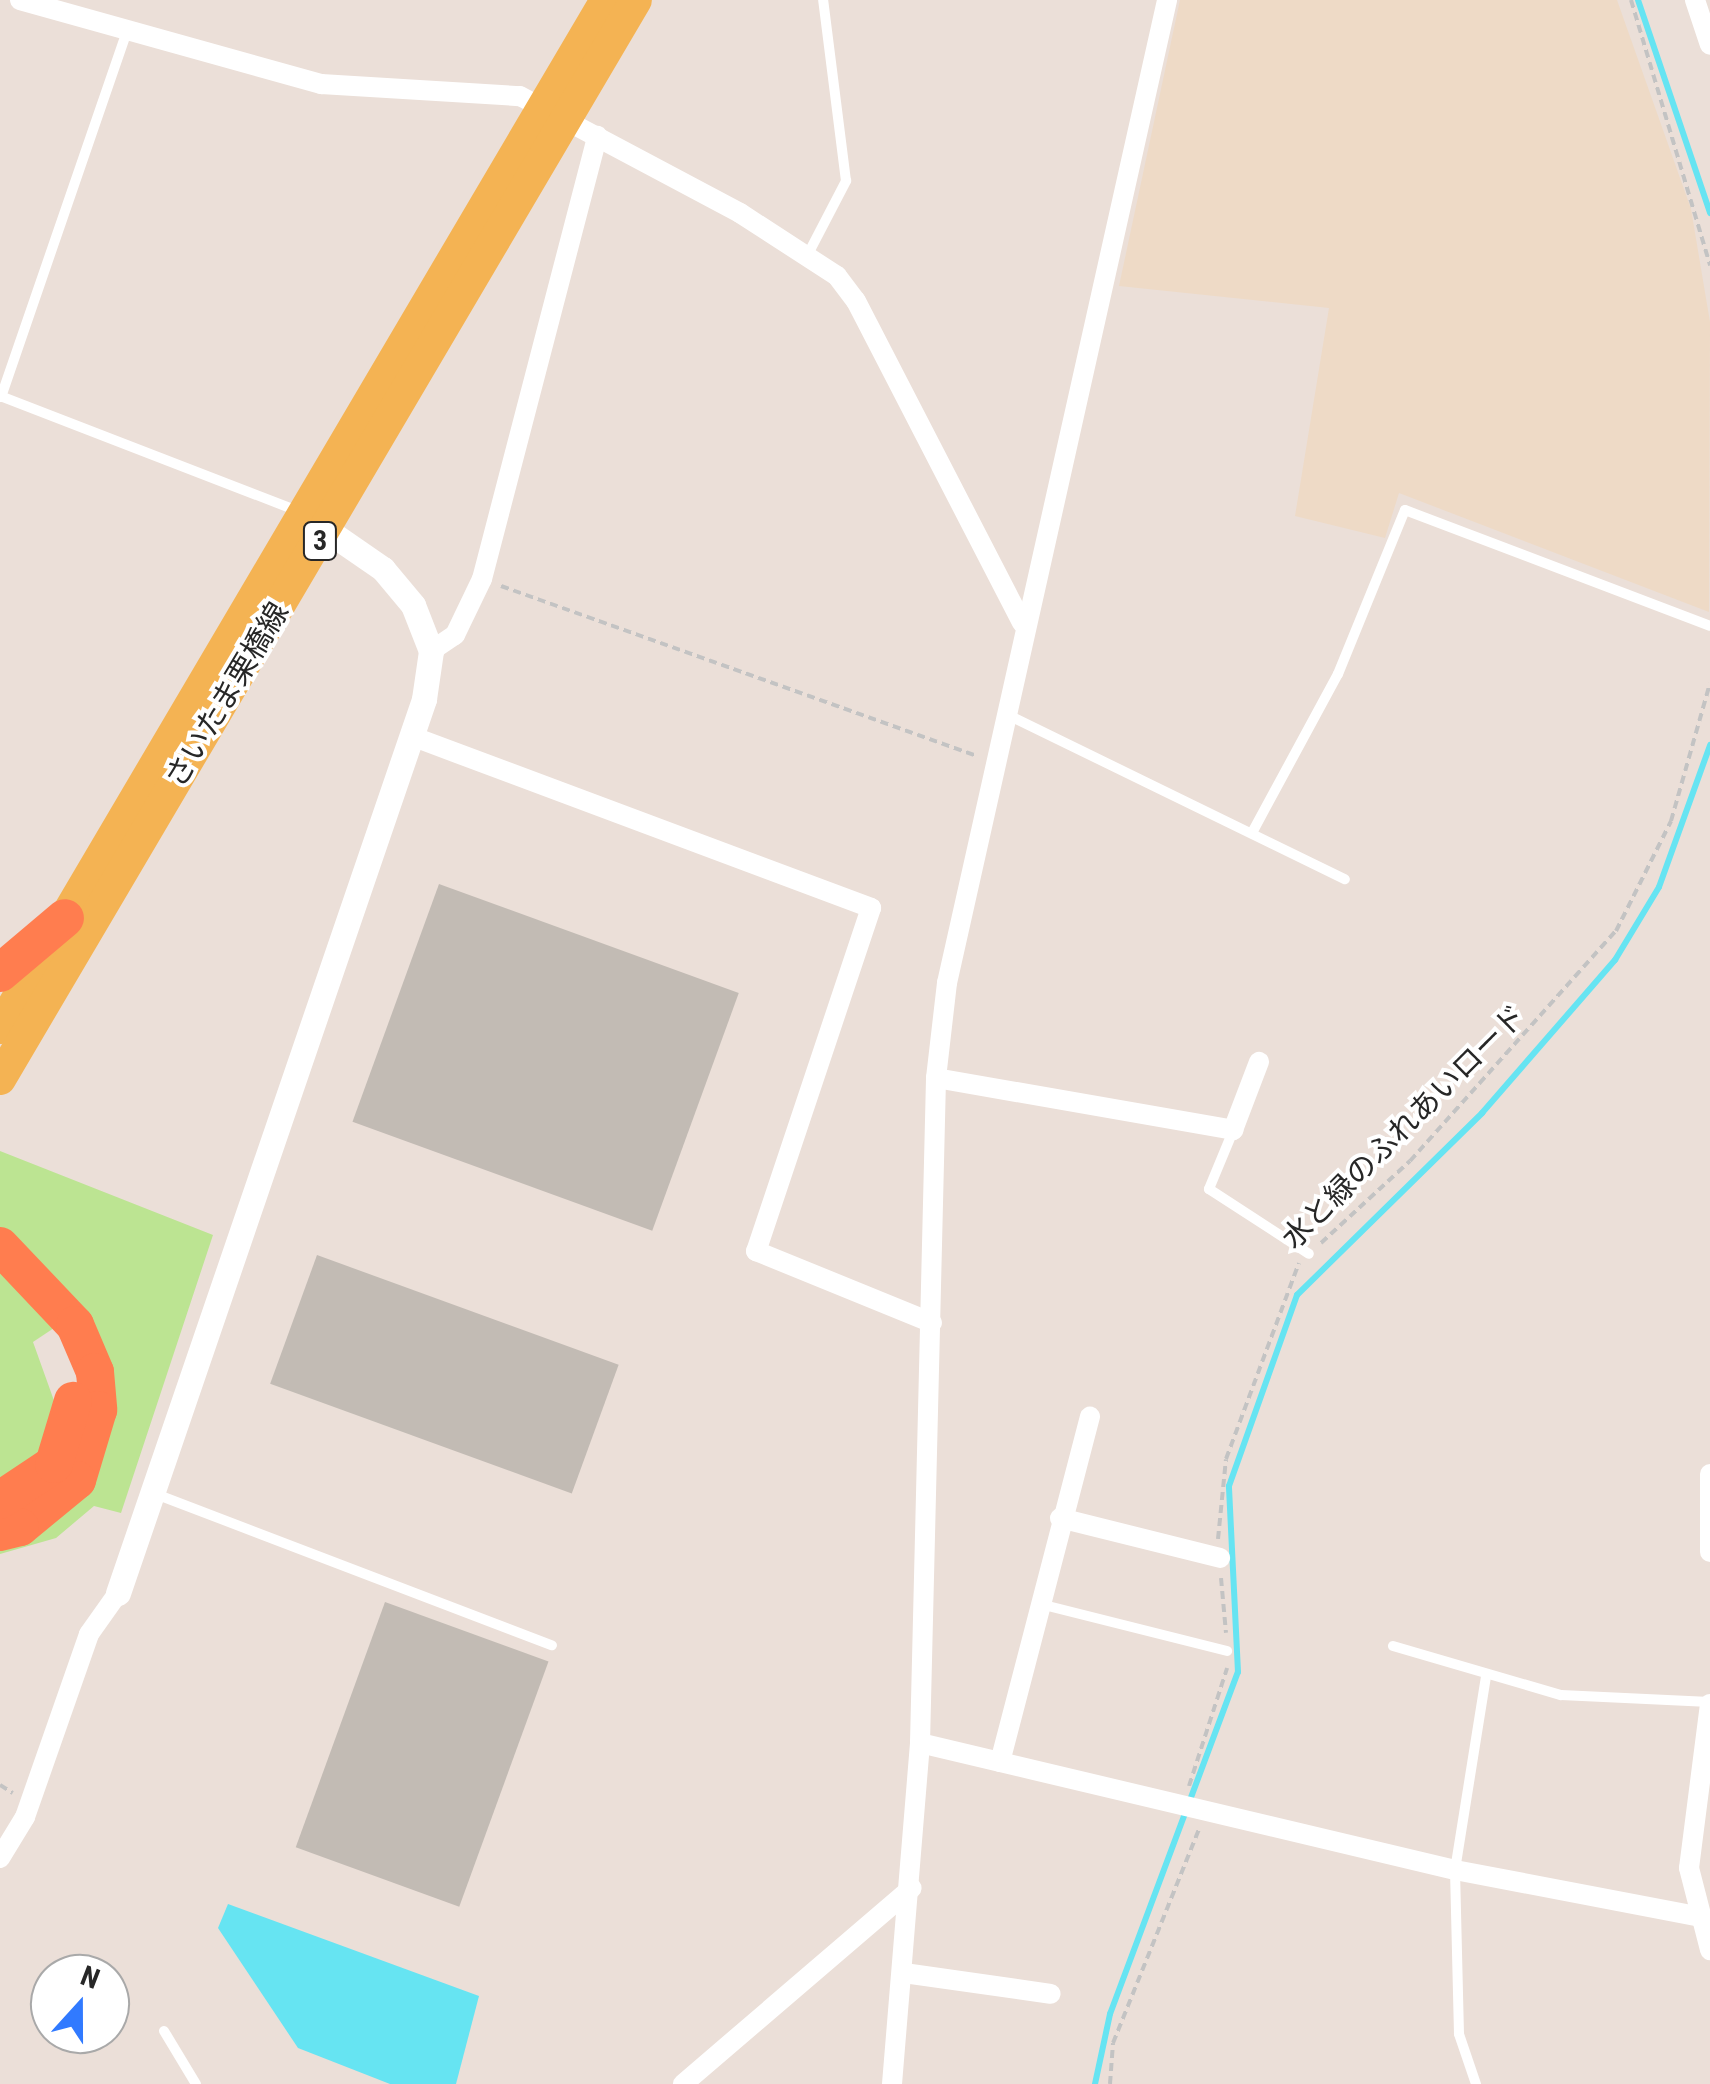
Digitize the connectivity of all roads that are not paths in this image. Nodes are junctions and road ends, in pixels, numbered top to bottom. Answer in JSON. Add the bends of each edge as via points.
{"nodes":[{"id":1,"x":20,"y":0,"type":"edge"},
{"id":2,"x":606,"y":0,"type":"edge"},
{"id":3,"x":636,"y":0,"type":"edge"},
{"id":4,"x":823,"y":0,"type":"edge"},
{"id":5,"x":1167,"y":0,"type":"edge"},
{"id":6,"x":1695,"y":0,"type":"edge"},
{"id":7,"x":128,"y":32,"type":"junction"},
{"id":8,"x":1710,"y":46,"type":"edge"},
{"id":9,"x":555,"y":112,"type":"junction"},
{"id":10,"x":597,"y":136,"type":"junction"},
{"id":11,"x":807,"y":256,"type":"junction"},
{"id":12,"x":0,"y":397,"type":"edge"},
{"id":13,"x":298,"y":511,"type":"junction"},
{"id":14,"x":328,"y":529,"type":"junction"},
{"id":15,"x":1022,"y":623,"type":"junction"},
{"id":16,"x":1710,"y":626,"type":"edge"},
{"id":17,"x":431,"y":651,"type":"junction"},
{"id":18,"x":1005,"y":714,"type":"junction"},
{"id":19,"x":414,"y":738,"type":"junction"},
{"id":20,"x":1253,"y":831,"type":"junction"},
{"id":21,"x":1345,"y":879,"type":"dead end"},
{"id":22,"x":65,"y":918,"type":"junction"},
{"id":23,"x":0,"y":973,"type":"edge"},
{"id":24,"x":0,"y":1028,"type":"edge"},
{"id":25,"x":1259,"y":1062,"type":"dead end"},
{"id":26,"x":936,"y":1078,"type":"junction"},
{"id":27,"x":0,"y":1079,"type":"edge"},
{"id":28,"x":1233,"y":1130,"type":"junction"},
{"id":29,"x":0,"y":1246,"type":"edge"},
{"id":30,"x":1309,"y":1254,"type":"road end"},
{"id":31,"x":0,"y":1278,"type":"edge"},
{"id":32,"x":932,"y":1323,"type":"junction"},
{"id":33,"x":64,"y":1332,"type":"junction"},
{"id":34,"x":1090,"y":1417,"type":"dead end"},
{"id":35,"x":1710,"y":1474,"type":"edge"},
{"id":36,"x":153,"y":1493,"type":"junction"},
{"id":37,"x":0,"y":1500,"type":"edge"},
{"id":38,"x":1708,"y":1500,"type":"edge"},
{"id":39,"x":1060,"y":1518,"type":"junction"},
{"id":40,"x":0,"y":1532,"type":"edge"},
{"id":41,"x":1710,"y":1552,"type":"edge"},
{"id":42,"x":1220,"y":1558,"type":"road end"},
{"id":43,"x":118,"y":1593,"type":"joint"},
{"id":44,"x":1039,"y":1604,"type":"junction"},
{"id":45,"x":552,"y":1645,"type":"dead end"},
{"id":46,"x":1393,"y":1646,"type":"dead end"},
{"id":47,"x":1227,"y":1650,"type":"road end"},
{"id":48,"x":1486,"y":1677,"type":"junction"},
{"id":49,"x":1710,"y":1703,"type":"edge"},
{"id":50,"x":920,"y":1743,"type":"junction"},
{"id":51,"x":1000,"y":1762,"type":"junction"},
{"id":52,"x":0,"y":1858,"type":"edge"},
{"id":53,"x":1455,"y":1870,"type":"junction"},
{"id":54,"x":912,"y":1888,"type":"junction"},
{"id":55,"x":1696,"y":1916,"type":"junction"},
{"id":56,"x":1710,"y":1950,"type":"edge"},
{"id":57,"x":904,"y":1973,"type":"junction"},
{"id":58,"x":1051,"y":1994,"type":"dead end"},
{"id":59,"x":164,"y":2031,"type":"dead end"},
{"id":60,"x":196,"y":2084,"type":"edge"},
{"id":61,"x":683,"y":2084,"type":"edge"},
{"id":62,"x":892,"y":2084,"type":"edge"},
{"id":63,"x":1476,"y":2084,"type":"edge"}],
"edges":[{"from":1,"to":7,"type":"street"},
{"from":2,"to":9,"type":"main road","name":"さいたま栗橋線","number":"3"},
{"from":3,"to":9,"type":"main road","name":"さいたま栗橋線","number":"3"},
{"from":4,"to":11,"type":"lane","via":[[828,95],[846,181]]},
{"from":5,"to":15,"type":"street","via":[[1094,346]]},
{"from":6,"to":8,"type":"street"},
{"from":7,"to":9,"type":"street","via":[[321,84],[503,92]]},
{"from":7,"to":12,"type":"lane"},
{"from":9,"to":10,"type":"street"},
{"from":9,"to":13,"type":"main road","name":"さいたま栗橋線","number":"3"},
{"from":9,"to":14,"type":"main road","name":"さいたま栗橋線","number":"3"},
{"from":10,"to":11,"type":"street"},
{"from":10,"to":17,"type":"street","via":[[482,580],[455,634]]},
{"from":11,"to":15,"type":"street","via":[[856,301]]},
{"from":12,"to":13,"type":"lane"},
{"from":13,"to":14,"type":"street"},
{"from":13,"to":22,"type":"main road","name":"さいたま栗橋線","number":"3"},
{"from":14,"to":17,"type":"street","via":[[399,584]]},
{"from":14,"to":27,"type":"main road","name":"さいたま栗橋線","number":"3"},
{"from":15,"to":18,"type":"street"},
{"from":16,"to":20,"type":"lane","via":[[1405,510],[1338,674]]},
{"from":17,"to":19,"type":"street"},
{"from":18,"to":20,"type":"lane"},
{"from":18,"to":26,"type":"street","via":[[947,982]]},
{"from":19,"to":32,"type":"street","via":[[871,908],[756,1251]]},
{"from":19,"to":36,"type":"street"},
{"from":20,"to":21,"type":"lane"},
{"from":22,"to":23,"type":"highway"},
{"from":22,"to":24,"type":"main road","name":"さいたま栗橋線","number":"3"},
{"from":25,"to":28,"type":"street"},
{"from":26,"to":28,"type":"street"},
{"from":26,"to":32,"type":"street"},
{"from":28,"to":30,"type":"lane","via":[[1209,1189]]},
{"from":29,"to":33,"type":"highway"},
{"from":31,"to":33,"type":"highway"},
{"from":32,"to":50,"type":"street"},
{"from":33,"to":37,"type":"highway","via":[[71,1382],[66,1443],[33,1484]]},
{"from":33,"to":40,"type":"highway","via":[[96,1372],[89,1453],[48,1508]]},
{"from":34,"to":39,"type":"street"},
{"from":35,"to":38,"type":"street"},
{"from":36,"to":43,"type":"street"},
{"from":36,"to":45,"type":"lane"},
{"from":38,"to":41,"type":"street"},
{"from":39,"to":42,"type":"street"},
{"from":39,"to":44,"type":"street"},
{"from":43,"to":52,"type":"street","via":[[89,1634],[24,1817]]},
{"from":44,"to":47,"type":"lane"},
{"from":44,"to":51,"type":"street"},
{"from":46,"to":48,"type":"lane"},
{"from":48,"to":49,"type":"lane","via":[[1561,1696]]},
{"from":48,"to":53,"type":"lane"},
{"from":49,"to":55,"type":"street","via":[[1689,1868]]},
{"from":50,"to":51,"type":"street"},
{"from":50,"to":54,"type":"street"},
{"from":51,"to":53,"type":"street"},
{"from":53,"to":55,"type":"street"},
{"from":53,"to":63,"type":"lane","via":[[1458,2034]]},
{"from":54,"to":57,"type":"street"},
{"from":54,"to":61,"type":"street"},
{"from":55,"to":56,"type":"street"},
{"from":57,"to":58,"type":"street"},
{"from":57,"to":62,"type":"street"},
{"from":59,"to":60,"type":"lane"}]}
